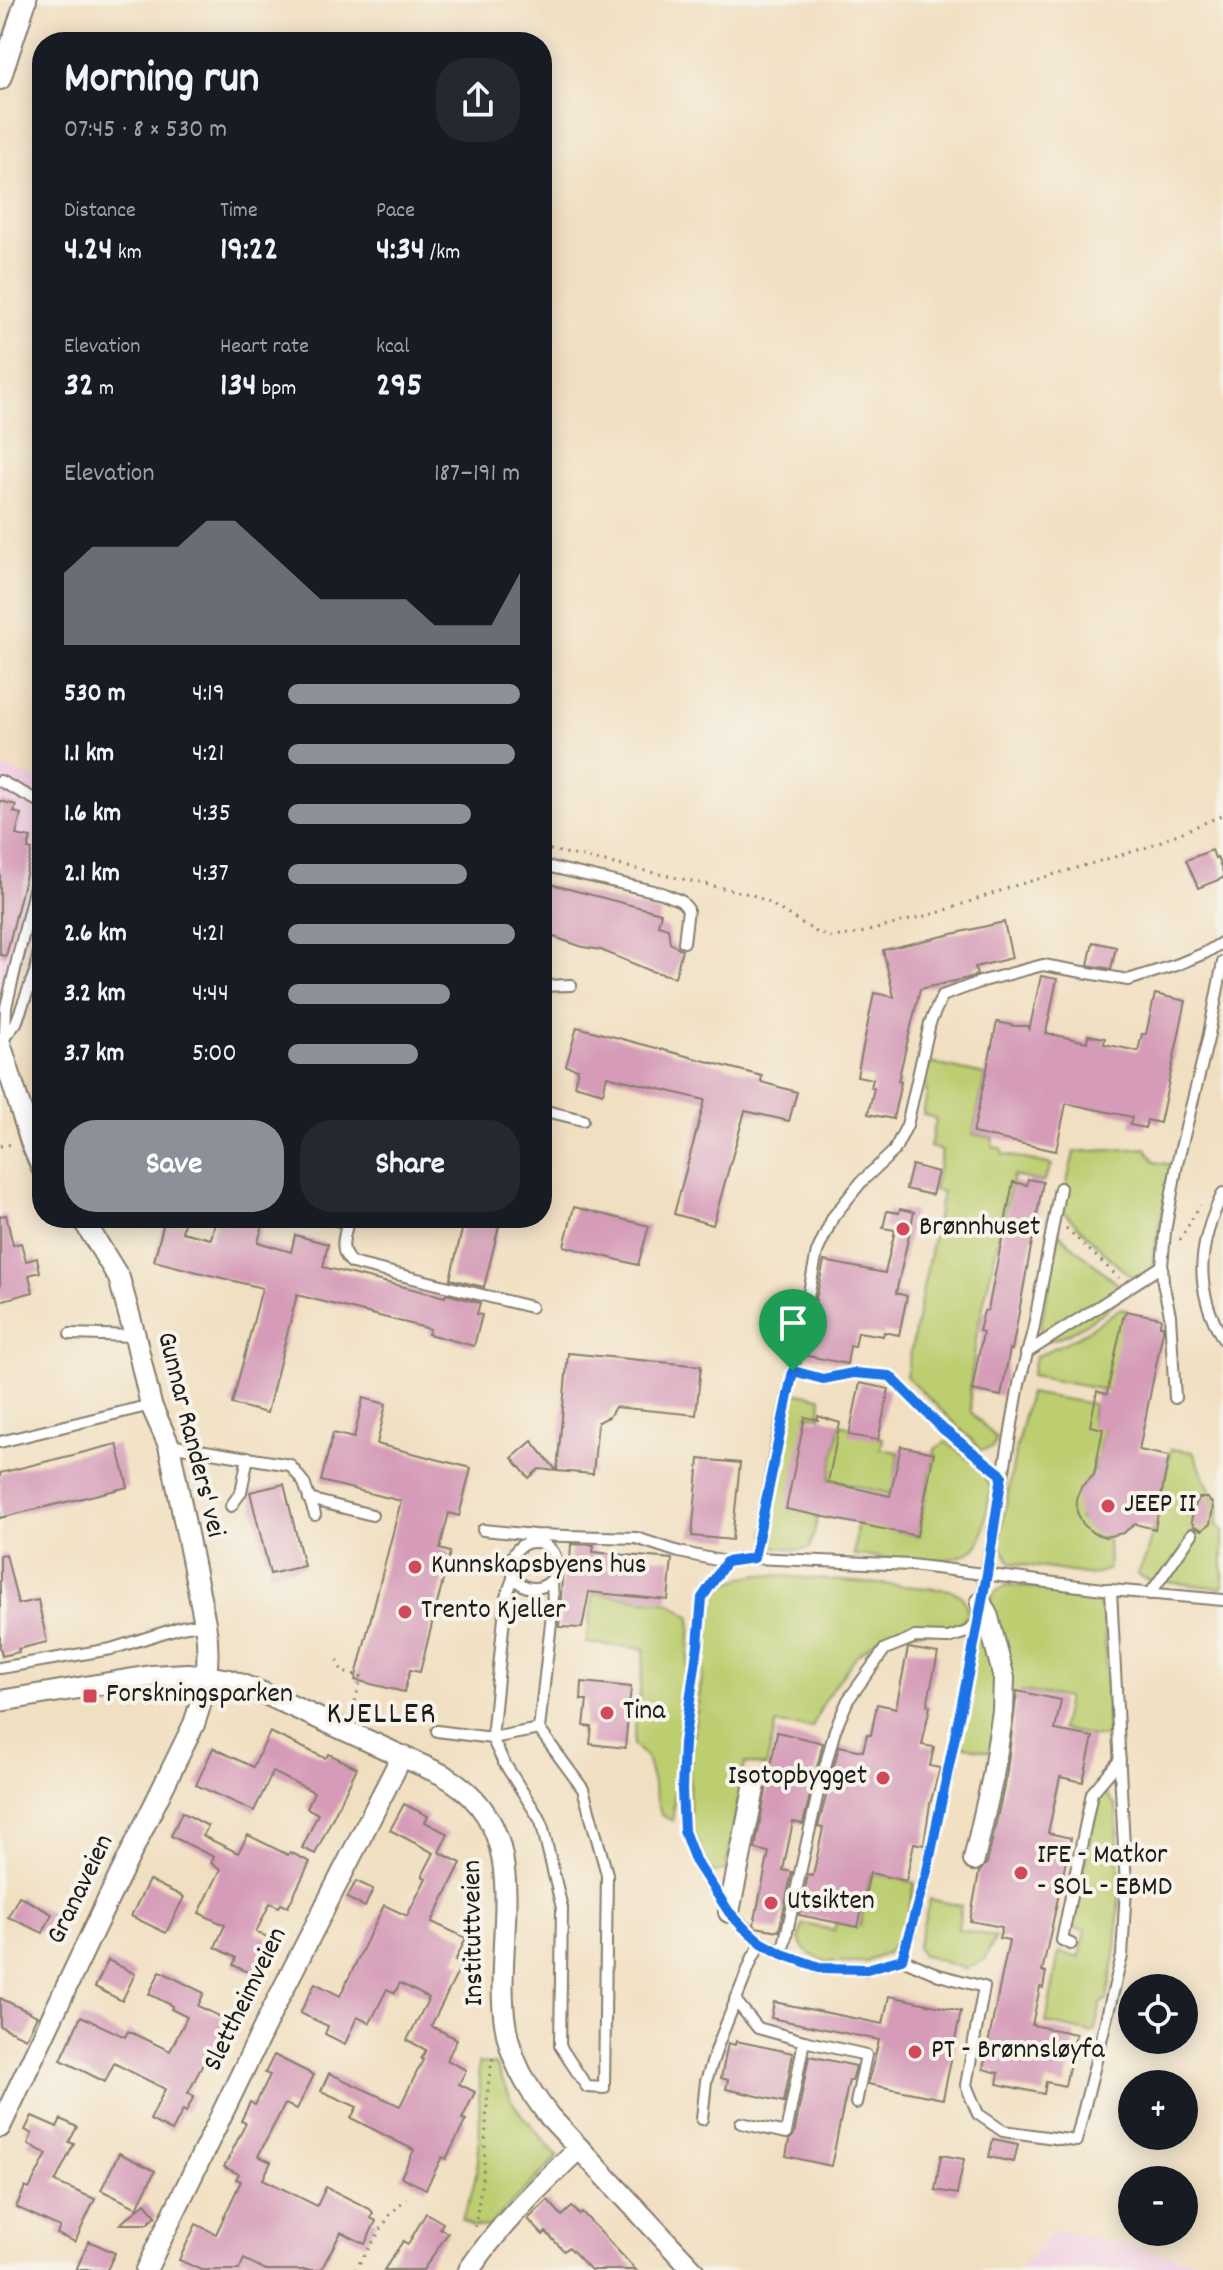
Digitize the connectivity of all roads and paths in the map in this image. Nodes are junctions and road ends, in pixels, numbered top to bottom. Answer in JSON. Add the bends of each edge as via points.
{"nodes":[{"id":1,"x":26,"y":0,"type":"edge"},
{"id":2,"x":0,"y":79,"type":"edge"},
{"id":3,"x":0,"y":781,"type":"edge"},
{"id":4,"x":32,"y":798,"type":"edge"},
{"id":5,"x":1223,"y":815,"type":"edge"},
{"id":6,"x":552,"y":850,"type":"edge"},
{"id":7,"x":552,"y":867,"type":"edge"},
{"id":8,"x":32,"y":899,"type":"edge"},
{"id":9,"x":684,"y":942,"type":"dead end"},
{"id":10,"x":1223,"y":942,"type":"edge"},
{"id":11,"x":1223,"y":962,"type":"edge"},
{"id":12,"x":32,"y":985,"type":"edge"},
{"id":13,"x":571,"y":985,"type":"dead end"},
{"id":14,"x":552,"y":986,"type":"edge"},
{"id":15,"x":2,"y":1040,"type":"edge"},
{"id":16,"x":552,"y":1112,"type":"edge"},
{"id":17,"x":583,"y":1120,"type":"dead end"},
{"id":18,"x":32,"y":1144,"type":"edge"},
{"id":19,"x":1060,"y":1188,"type":"dead end"},
{"id":20,"x":1223,"y":1193,"type":"edge"},
{"id":21,"x":1204,"y":1199,"type":"dead end"},
{"id":22,"x":1054,"y":1218,"type":"junction"},
{"id":23,"x":89,"y":1228,"type":"edge"},
{"id":24,"x":346,"y":1228,"type":"edge"},
{"id":25,"x":1162,"y":1266,"type":"junction"},
{"id":26,"x":1130,"y":1287,"type":"junction"},
{"id":27,"x":531,"y":1307,"type":"dead end"},
{"id":28,"x":70,"y":1334,"type":"dead end"},
{"id":29,"x":135,"y":1336,"type":"junction"},
{"id":30,"x":1223,"y":1339,"type":"edge"},
{"id":31,"x":1026,"y":1353,"type":"junction"},
{"id":32,"x":793,"y":1371,"type":"junction"},
{"id":33,"x":1175,"y":1398,"type":"dead end"},
{"id":34,"x":151,"y":1405,"type":"junction"},
{"id":35,"x":0,"y":1442,"type":"edge"},
{"id":36,"x":169,"y":1445,"type":"junction"},
{"id":37,"x":248,"y":1457,"type":"junction"},
{"id":38,"x":1002,"y":1475,"type":"junction"},
{"id":39,"x":309,"y":1499,"type":"junction"},
{"id":40,"x":231,"y":1506,"type":"dead end"},
{"id":41,"x":315,"y":1515,"type":"dead end"},
{"id":42,"x":372,"y":1515,"type":"dead end"},
{"id":43,"x":483,"y":1530,"type":"dead end"},
{"id":44,"x":1192,"y":1534,"type":"dead end"},
{"id":45,"x":534,"y":1538,"type":"junction"},
{"id":46,"x":754,"y":1558,"type":"junction"},
{"id":47,"x":726,"y":1562,"type":"junction"},
{"id":48,"x":987,"y":1574,"type":"junction"},
{"id":49,"x":514,"y":1576,"type":"junction"},
{"id":50,"x":552,"y":1581,"type":"junction"},
{"id":51,"x":1111,"y":1590,"type":"junction"},
{"id":52,"x":1150,"y":1594,"type":"junction"},
{"id":53,"x":1223,"y":1600,"type":"edge"},
{"id":54,"x":980,"y":1612,"type":"junction"},
{"id":55,"x":205,"y":1623,"type":"junction"},
{"id":56,"x":338,"y":1660,"type":"dead end"},
{"id":57,"x":0,"y":1668,"type":"edge"},
{"id":58,"x":207,"y":1676,"type":"junction"},
{"id":59,"x":0,"y":1701,"type":"edge"},
{"id":60,"x":351,"y":1719,"type":"dead end"},
{"id":61,"x":539,"y":1729,"type":"junction"},
{"id":62,"x":437,"y":1731,"type":"dead end"},
{"id":63,"x":492,"y":1738,"type":"junction"},
{"id":64,"x":402,"y":1756,"type":"junction"},
{"id":65,"x":1120,"y":1760,"type":"junction"},
{"id":66,"x":756,"y":1779,"type":"dead end"},
{"id":67,"x":974,"y":1860,"type":"dead end"},
{"id":68,"x":729,"y":1912,"type":"junction"},
{"id":69,"x":762,"y":1943,"type":"junction"},
{"id":70,"x":1071,"y":1944,"type":"dead end"},
{"id":71,"x":782,"y":1954,"type":"junction"},
{"id":72,"x":902,"y":1959,"type":"junction"},
{"id":73,"x":735,"y":2000,"type":"junction"},
{"id":74,"x":804,"y":2041,"type":"junction"},
{"id":75,"x":496,"y":2054,"type":"dead end"},
{"id":76,"x":856,"y":2103,"type":"dead end"},
{"id":77,"x":702,"y":2119,"type":"dead end"},
{"id":78,"x":741,"y":2123,"type":"dead end"},
{"id":79,"x":0,"y":2127,"type":"edge"},
{"id":80,"x":579,"y":2148,"type":"junction"},
{"id":81,"x":406,"y":2198,"type":"dead end"},
{"id":82,"x":474,"y":2235,"type":"dead end"},
{"id":83,"x":146,"y":2270,"type":"edge"},
{"id":84,"x":355,"y":2270,"type":"edge"},
{"id":85,"x":469,"y":2270,"type":"edge"},
{"id":86,"x":693,"y":2270,"type":"edge"}],
"edges":[{"from":1,"to":2,"type":"street"},
{"from":3,"to":4,"type":"lane"},
{"from":5,"to":6,"type":"path","via":[[1142,849],[940,912],[831,937],[750,894]]},
{"from":7,"to":9,"type":"lane","via":[[681,901],[688,909]]},
{"from":8,"to":15,"type":"lane"},
{"from":10,"to":32,"type":"lane","via":[[1128,980],[1043,965],[942,996],[930,1023],[907,1125],[894,1151],[833,1217],[817,1252]]},
{"from":11,"to":25,"type":"lane","via":[[1177,1164]]},
{"from":12,"to":15,"type":"lane","via":[[16,1023]]},
{"from":13,"to":14,"type":"lane"},
{"from":15,"to":18,"type":"street"},
{"from":16,"to":17,"type":"lane"},
{"from":19,"to":22,"type":"lane"},
{"from":20,"to":30,"type":"lane","via":[[1209,1222],[1201,1267],[1205,1296]]},
{"from":21,"to":25,"type":"path"},
{"from":22,"to":26,"type":"path"},
{"from":22,"to":31,"type":"lane"},
{"from":23,"to":29,"type":"street","name":"Gunnar Randers' vei","via":[[119,1278]]},
{"from":24,"to":27,"type":"lane","via":[[342,1246],[352,1263]]},
{"from":25,"to":26,"type":"lane"},
{"from":25,"to":33,"type":"lane"},
{"from":26,"to":31,"type":"lane"},
{"from":28,"to":29,"type":"lane"},
{"from":29,"to":34,"type":"street","name":"Gunnar Randers' vei"},
{"from":31,"to":38,"type":"lane"},
{"from":32,"to":38,"type":"lane","via":[[823,1379],[853,1373],[890,1376],[943,1429]]},
{"from":32,"to":46,"type":"lane"},
{"from":34,"to":35,"type":"lane"},
{"from":34,"to":36,"type":"street","name":"Gunnar Randers' vei"},
{"from":36,"to":37,"type":"lane"},
{"from":36,"to":55,"type":"street","name":"Gunnar Randers' vei"},
{"from":37,"to":39,"type":"lane","via":[[290,1465]]},
{"from":37,"to":40,"type":"lane","via":[[241,1492]]},
{"from":38,"to":48,"type":"lane"},
{"from":39,"to":41,"type":"lane"},
{"from":39,"to":42,"type":"lane"},
{"from":43,"to":45,"type":"lane"},
{"from":44,"to":52,"type":"lane"},
{"from":45,"to":47,"type":"lane","via":[[636,1538]]},
{"from":45,"to":49,"type":"lane","via":[[514,1553]]},
{"from":45,"to":50,"type":"lane","via":[[555,1554]]},
{"from":46,"to":47,"type":"lane"},
{"from":46,"to":48,"type":"lane"},
{"from":47,"to":68,"type":"lane","via":[[702,1598],[682,1790],[684,1831],[695,1860]]},
{"from":48,"to":51,"type":"lane"},
{"from":48,"to":54,"type":"lane"},
{"from":49,"to":50,"type":"lane","via":[[534,1588]]},
{"from":49,"to":63,"type":"lane","via":[[506,1597]]},
{"from":50,"to":61,"type":"lane"},
{"from":51,"to":52,"type":"lane"},
{"from":51,"to":65,"type":"lane"},
{"from":52,"to":53,"type":"lane"},
{"from":54,"to":67,"type":"street","via":[[988,1617],[1004,1678],[993,1776]]},
{"from":54,"to":71,"type":"lane","via":[[967,1632],[948,1638],[915,1637],[885,1649],[848,1700],[817,1797]]},
{"from":54,"to":72,"type":"lane","via":[[927,1871]]},
{"from":55,"to":57,"type":"lane","via":[[111,1649]]},
{"from":55,"to":58,"type":"street","name":"Gunnar Randers' vei"},
{"from":56,"to":60,"type":"path","via":[[342,1672],[361,1676]]},
{"from":58,"to":59,"type":"street","name":"Instituttveien","via":[[151,1676]]},
{"from":58,"to":64,"type":"street","name":"Instituttveien","via":[[263,1693]]},
{"from":58,"to":79,"type":"street","name":"Granaveien","via":[[185,1745]]},
{"from":61,"to":63,"type":"lane"},
{"from":61,"to":63,"type":"lane","via":[[583,1789],[607,1874],[604,2088],[587,2087],[560,2046],[562,1908],[541,1821]]},
{"from":62,"to":63,"type":"lane"},
{"from":64,"to":80,"type":"street","name":"Instituttveien","via":[[463,1788],[494,1827],[504,1863],[503,2000],[508,2040],[530,2090]]},
{"from":64,"to":83,"type":"street","name":"Slettheimveien"},
{"from":65,"to":70,"type":"lane","via":[[1092,1793],[1062,1940]]},
{"from":65,"to":72,"type":"lane","via":[[1126,1887],[1122,1956],[1076,2141],[1003,2131],[978,2114],[966,2085],[984,1987]]},
{"from":66,"to":68,"type":"street"},
{"from":68,"to":69,"type":"lane"},
{"from":69,"to":71,"type":"lane"},
{"from":69,"to":73,"type":"lane"},
{"from":71,"to":72,"type":"lane","via":[[822,1968],[867,1969]]},
{"from":73,"to":74,"type":"lane","via":[[758,2028]]},
{"from":73,"to":77,"type":"lane","via":[[706,2081]]},
{"from":74,"to":76,"type":"lane","via":[[866,2055]]},
{"from":74,"to":78,"type":"lane","via":[[786,2133]]},
{"from":75,"to":82,"type":"path","via":[[489,2071]]},
{"from":80,"to":85,"type":"street","via":[[487,2242]]},
{"from":80,"to":86,"type":"street","name":"Instituttveien"},
{"from":81,"to":84,"type":"path"}]}
